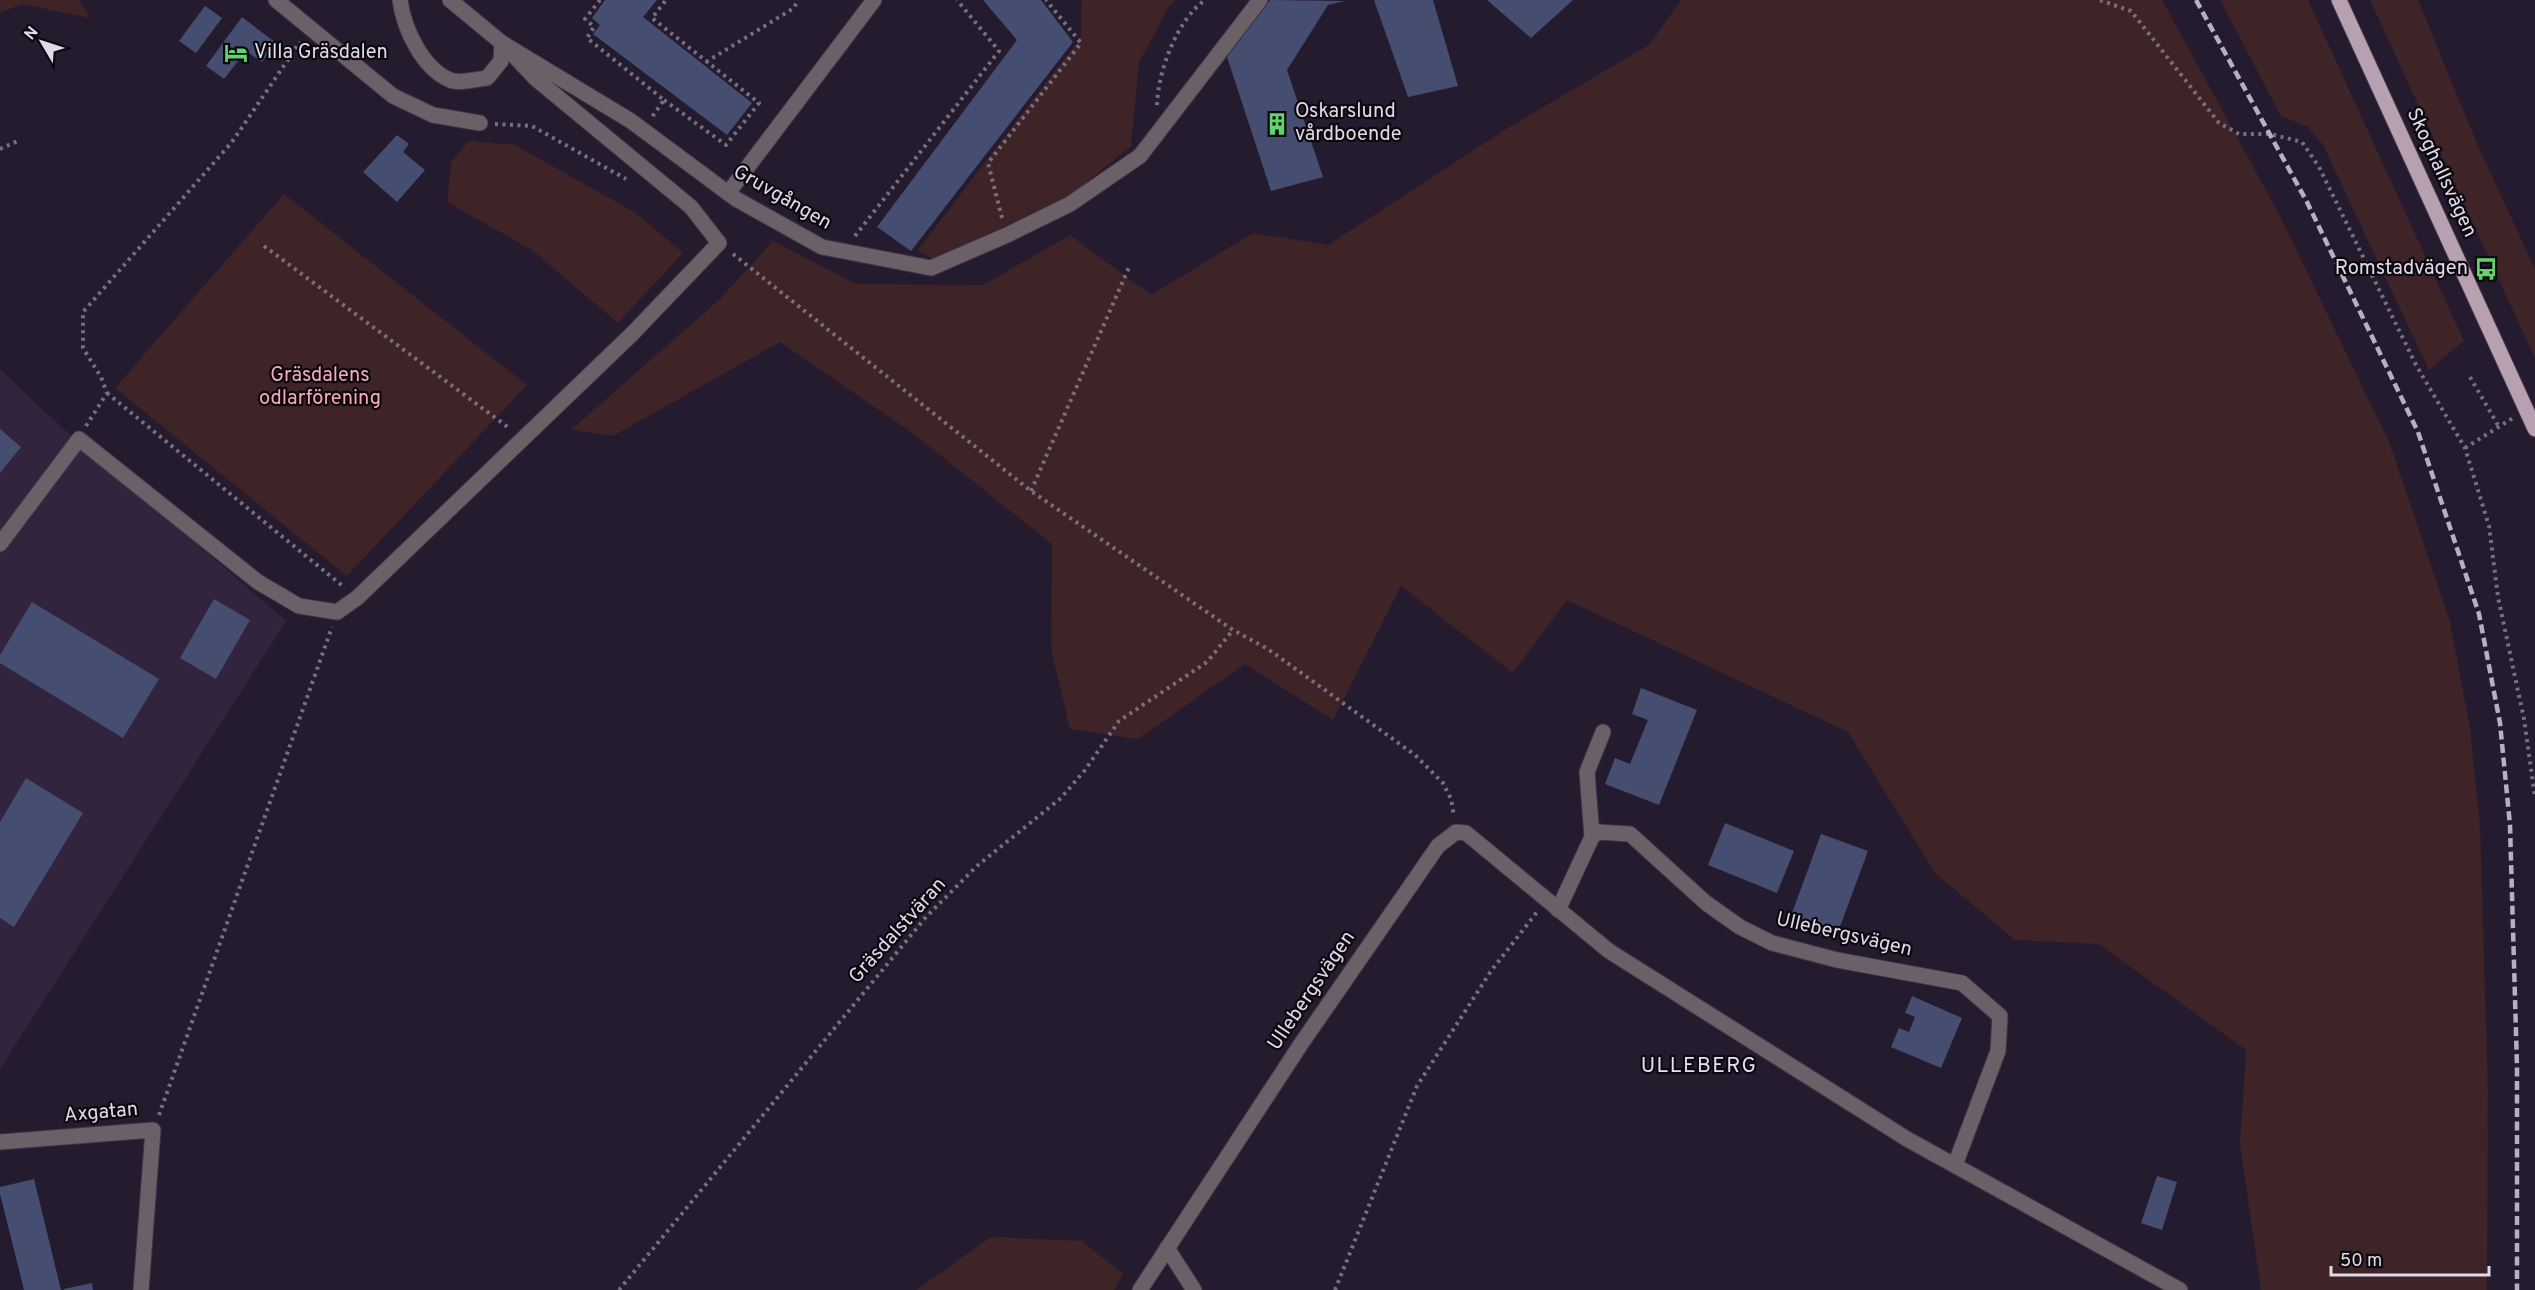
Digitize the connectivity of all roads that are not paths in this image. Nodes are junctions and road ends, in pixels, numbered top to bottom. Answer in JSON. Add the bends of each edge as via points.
{"nodes":[{"id":1,"x":276,"y":0,"type":"edge"},
{"id":2,"x":400,"y":0,"type":"edge"},
{"id":3,"x":450,"y":0,"type":"edge"},
{"id":4,"x":874,"y":0,"type":"edge"},
{"id":5,"x":1260,"y":0,"type":"edge"},
{"id":6,"x":2339,"y":0,"type":"edge"},
{"id":7,"x":502,"y":43,"type":"junction"},
{"id":8,"x":480,"y":123,"type":"road end"},
{"id":9,"x":728,"y":193,"type":"junction"},
{"id":10,"x":2535,"y":429,"type":"edge"},
{"id":11,"x":0,"y":544,"type":"edge"},
{"id":12,"x":1603,"y":732,"type":"dead end"},
{"id":13,"x":1592,"y":837,"type":"junction"},
{"id":14,"x":1558,"y":910,"type":"junction"},
{"id":15,"x":0,"y":1142,"type":"edge"},
{"id":16,"x":1955,"y":1165,"type":"junction"},
{"id":17,"x":1167,"y":1248,"type":"junction"},
{"id":18,"x":141,"y":1290,"type":"edge"},
{"id":19,"x":1140,"y":1290,"type":"edge"},
{"id":20,"x":1194,"y":1290,"type":"edge"},
{"id":21,"x":2181,"y":1290,"type":"edge"}],
"edges":[{"from":1,"to":8,"type":"street","via":[[393,96],[433,115]]},
{"from":2,"to":7,"type":"street","via":[[418,49],[432,67],[452,81],[487,78],[501,61]]},
{"from":3,"to":7,"type":"street","name":"Gruvgången"},
{"from":4,"to":9,"type":"street"},
{"from":5,"to":9,"type":"street","name":"Gruvgången","via":[[1140,156],[1070,204],[931,268],[822,247]]},
{"from":6,"to":10,"type":"main road","name":"Skoghallsvägen"},
{"from":7,"to":9,"type":"street","name":"Gruvgången","via":[[643,130]]},
{"from":7,"to":11,"type":"street","via":[[536,79],[690,207],[719,243],[632,334],[357,598],[337,612],[299,606],[258,582],[79,439]]},
{"from":12,"to":13,"type":"street","via":[[1587,772]]},
{"from":13,"to":14,"type":"street"},
{"from":13,"to":16,"type":"street","name":"Ullebergsvägen","via":[[1598,832],[1630,834],[1706,903],[1772,943],[1837,960],[1962,983],[2000,1016],[1998,1051]]},
{"from":14,"to":16,"type":"street","via":[[1610,951],[1907,1139]]},
{"from":14,"to":17,"type":"street","name":"Ullebergsvägen","via":[[1466,833],[1456,832],[1431,856]]},
{"from":15,"to":18,"type":"street","name":"Axgatan","via":[[153,1130]]},
{"from":16,"to":21,"type":"street"},
{"from":17,"to":19,"type":"street","name":"Ullebergsvägen"},
{"from":17,"to":20,"type":"street"}]}
